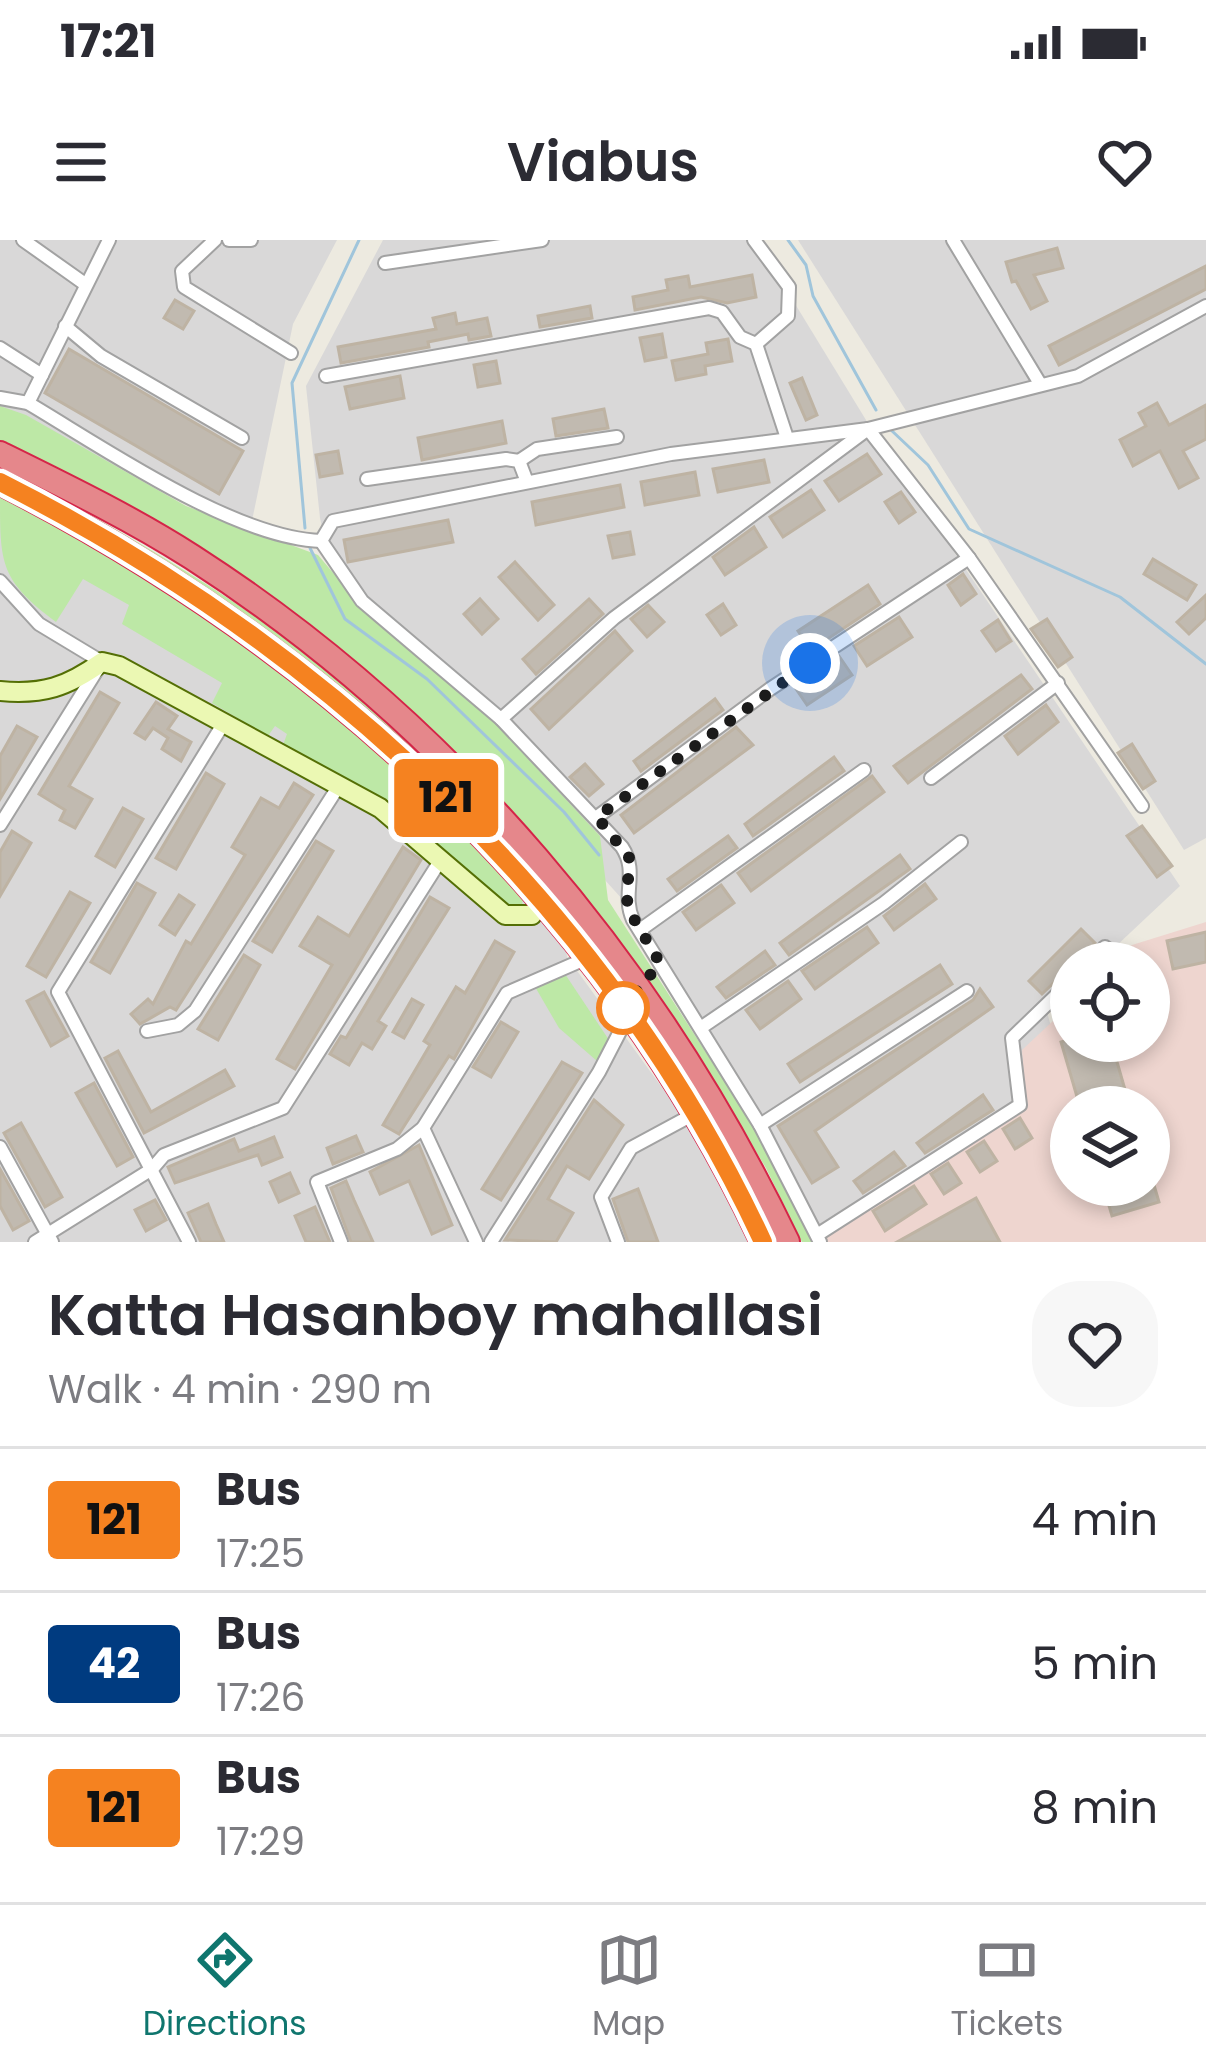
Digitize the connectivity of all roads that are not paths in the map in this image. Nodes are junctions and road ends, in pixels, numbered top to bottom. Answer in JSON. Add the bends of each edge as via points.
{"nodes":[{"id":1,"x":23,"y":240,"type":"edge"},
{"id":2,"x":109,"y":240,"type":"edge"},
{"id":3,"x":215,"y":240,"type":"edge"},
{"id":4,"x":229,"y":240,"type":"edge"},
{"id":5,"x":251,"y":240,"type":"edge"},
{"id":6,"x":542,"y":240,"type":"edge"},
{"id":7,"x":754,"y":240,"type":"edge"},
{"id":8,"x":953,"y":240,"type":"edge"},
{"id":9,"x":385,"y":263,"type":"dead end"},
{"id":10,"x":86,"y":284,"type":"junction"},
{"id":11,"x":1206,"y":306,"type":"edge"},
{"id":12,"x":65,"y":326,"type":"junction"},
{"id":13,"x":756,"y":344,"type":"junction"},
{"id":14,"x":0,"y":348,"type":"edge"},
{"id":15,"x":291,"y":353,"type":"dead end"},
{"id":16,"x":41,"y":375,"type":"junction"},
{"id":17,"x":326,"y":376,"type":"dead end"},
{"id":18,"x":1040,"y":382,"type":"junction"},
{"id":19,"x":0,"y":398,"type":"edge"},
{"id":20,"x":28,"y":403,"type":"junction"},
{"id":21,"x":868,"y":429,"type":"junction"},
{"id":22,"x":617,"y":437,"type":"dead end"},
{"id":23,"x":242,"y":438,"type":"dead end"},
{"id":24,"x":787,"y":438,"type":"junction"},
{"id":25,"x":0,"y":454,"type":"edge"},
{"id":26,"x":519,"y":461,"type":"junction"},
{"id":27,"x":367,"y":479,"type":"dead end"},
{"id":28,"x":0,"y":482,"type":"edge"},
{"id":29,"x":527,"y":482,"type":"junction"},
{"id":30,"x":321,"y":542,"type":"junction"},
{"id":31,"x":969,"y":558,"type":"junction"},
{"id":32,"x":0,"y":581,"type":"edge"},
{"id":33,"x":102,"y":662,"type":"junction"},
{"id":34,"x":1058,"y":683,"type":"junction"},
{"id":35,"x":0,"y":691,"type":"edge"},
{"id":36,"x":501,"y":719,"type":"junction"},
{"id":37,"x":226,"y":721,"type":"junction"},
{"id":38,"x":864,"y":770,"type":"dead end"},
{"id":39,"x":931,"y":778,"type":"dead end"},
{"id":40,"x":340,"y":784,"type":"junction"},
{"id":41,"x":1142,"y":806,"type":"dead end"},
{"id":42,"x":597,"y":817,"type":"junction"},
{"id":43,"x":0,"y":825,"type":"edge"},
{"id":44,"x":961,"y":842,"type":"dead end"},
{"id":45,"x":440,"y":861,"type":"junction"},
{"id":46,"x":541,"y":902,"type":"junction"},
{"id":47,"x":512,"y":917,"type":"junction"},
{"id":48,"x":640,"y":930,"type":"junction"},
{"id":49,"x":585,"y":959,"type":"junction"},
{"id":50,"x":967,"y":991,"type":"dead end"},
{"id":51,"x":1050,"y":1002,"type":"edge"},
{"id":52,"x":628,"y":1016,"type":"junction"},
{"id":53,"x":702,"y":1027,"type":"junction"},
{"id":54,"x":147,"y":1031,"type":"dead end"},
{"id":55,"x":694,"y":1114,"type":"junction"},
{"id":56,"x":760,"y":1125,"type":"junction"},
{"id":57,"x":423,"y":1128,"type":"junction"},
{"id":58,"x":0,"y":1147,"type":"edge"},
{"id":59,"x":152,"y":1169,"type":"junction"},
{"id":60,"x":819,"y":1239,"type":"edge"},
{"id":61,"x":45,"y":1240,"type":"edge"},
{"id":62,"x":189,"y":1242,"type":"edge"},
{"id":63,"x":341,"y":1242,"type":"edge"},
{"id":64,"x":476,"y":1242,"type":"edge"},
{"id":65,"x":491,"y":1242,"type":"edge"},
{"id":66,"x":618,"y":1242,"type":"edge"},
{"id":67,"x":763,"y":1242,"type":"edge"},
{"id":68,"x":787,"y":1242,"type":"edge"}],
"edges":[{"from":1,"to":10,"type":"street"},
{"from":2,"to":10,"type":"street"},
{"from":3,"to":15,"type":"street","via":[[182,272],[184,287]]},
{"from":4,"to":5,"type":"street"},
{"from":6,"to":9,"type":"street"},
{"from":7,"to":13,"type":"street","via":[[783,275],[791,308]]},
{"from":8,"to":18,"type":"street"},
{"from":10,"to":12,"type":"street"},
{"from":11,"to":18,"type":"street","via":[[1078,376]]},
{"from":12,"to":16,"type":"street"},
{"from":12,"to":23,"type":"street","via":[[101,356]]},
{"from":13,"to":17,"type":"street","via":[[709,308]]},
{"from":13,"to":24,"type":"street"},
{"from":14,"to":16,"type":"street"},
{"from":16,"to":20,"type":"street"},
{"from":18,"to":21,"type":"street"},
{"from":19,"to":20,"type":"street"},
{"from":20,"to":30,"type":"street","via":[[181,492]]},
{"from":21,"to":24,"type":"street"},
{"from":21,"to":31,"type":"street"},
{"from":21,"to":36,"type":"street","via":[[614,618]]},
{"from":22,"to":26,"type":"street","via":[[537,449]]},
{"from":24,"to":29,"type":"street"},
{"from":25,"to":68,"type":"highway","via":[[226,580],[463,778],[542,864],[667,1027]]},
{"from":26,"to":27,"type":"street"},
{"from":26,"to":29,"type":"street"},
{"from":28,"to":46,"type":"highway","via":[[164,572],[279,653],[417,770]]},
{"from":29,"to":30,"type":"street","via":[[333,521]]},
{"from":30,"to":36,"type":"street","via":[[372,611]]},
{"from":31,"to":34,"type":"street"},
{"from":31,"to":42,"type":"street","via":[[770,689]]},
{"from":32,"to":33,"type":"street","via":[[39,624]]},
{"from":33,"to":35,"type":"street","via":[[56,689]]},
{"from":33,"to":37,"type":"street"},
{"from":33,"to":43,"type":"street"},
{"from":34,"to":39,"type":"street"},
{"from":34,"to":41,"type":"street"},
{"from":36,"to":42,"type":"street"},
{"from":37,"to":40,"type":"street"},
{"from":37,"to":59,"type":"street","via":[[59,986]]},
{"from":38,"to":48,"type":"street"},
{"from":40,"to":45,"type":"street","via":[[399,821]]},
{"from":40,"to":54,"type":"street","via":[[196,1011],[178,1025]]},
{"from":42,"to":48,"type":"street","via":[[629,857],[625,901]]},
{"from":44,"to":53,"type":"street"},
{"from":45,"to":47,"type":"street"},
{"from":45,"to":59,"type":"street","via":[[283,1108],[164,1155]]},
{"from":46,"to":47,"type":"street","via":[[532,915]]},
{"from":46,"to":49,"type":"highway"},
{"from":47,"to":49,"type":"street","via":[[554,934]]},
{"from":48,"to":53,"type":"street"},
{"from":49,"to":52,"type":"highway"},
{"from":49,"to":57,"type":"street","via":[[508,993]]},
{"from":50,"to":56,"type":"street"},
{"from":51,"to":60,"type":"street","via":[[1012,1039],[1020,1105]]},
{"from":52,"to":55,"type":"highway"},
{"from":52,"to":65,"type":"street"},
{"from":53,"to":56,"type":"street"},
{"from":55,"to":66,"type":"street","via":[[631,1148],[601,1197]]},
{"from":55,"to":67,"type":"highway"},
{"from":56,"to":60,"type":"street"},
{"from":57,"to":63,"type":"street","via":[[397,1149],[317,1182]]},
{"from":57,"to":64,"type":"street"},
{"from":58,"to":61,"type":"street"},
{"from":59,"to":61,"type":"street"},
{"from":59,"to":62,"type":"street"}]}
